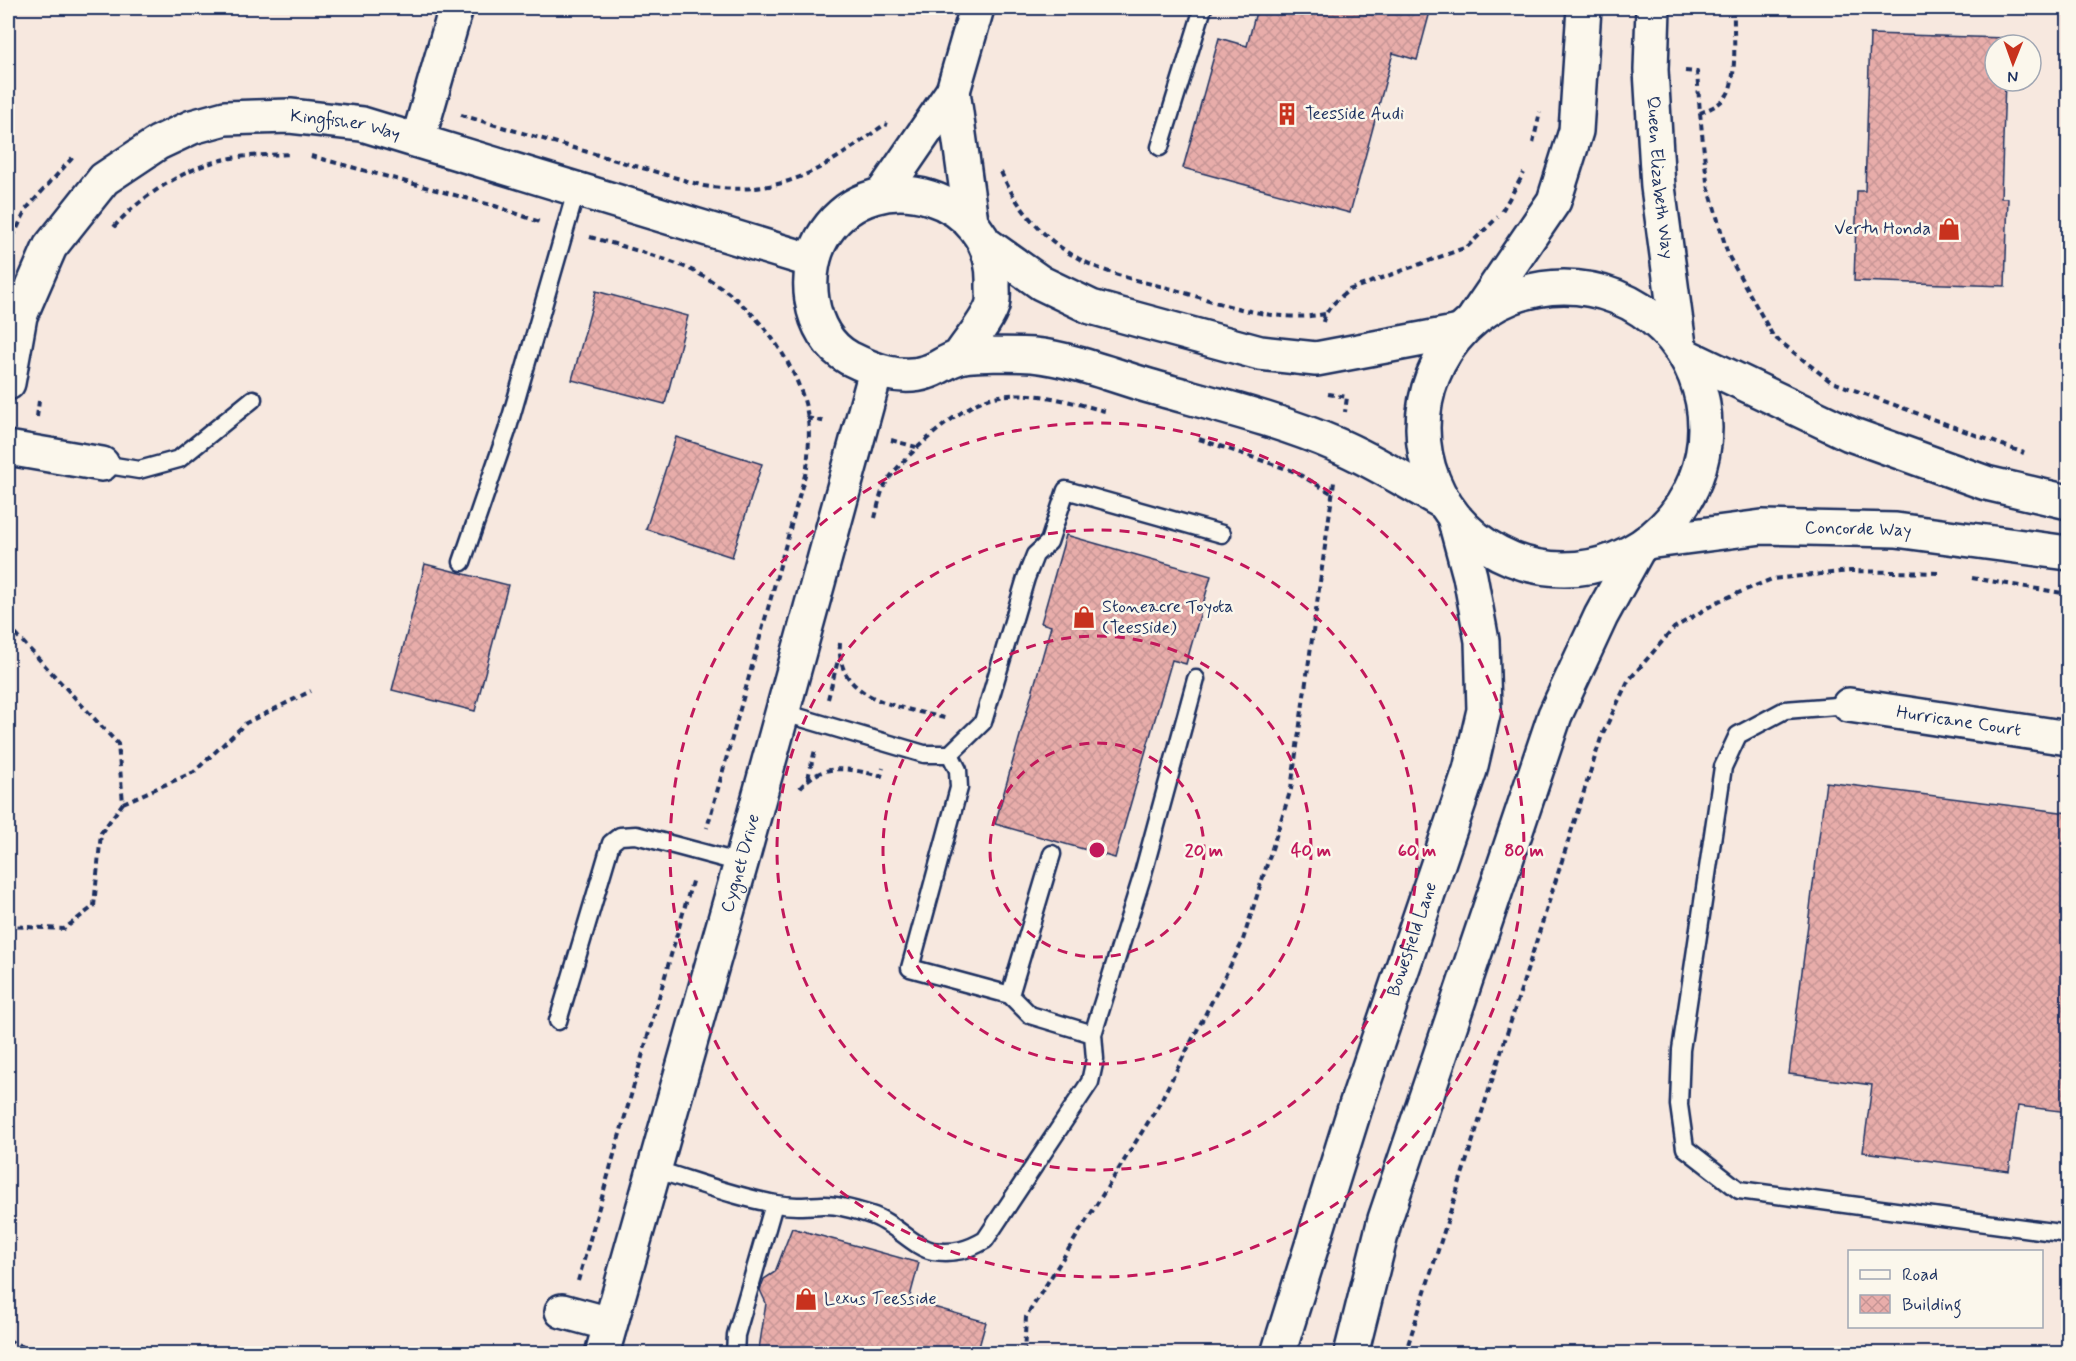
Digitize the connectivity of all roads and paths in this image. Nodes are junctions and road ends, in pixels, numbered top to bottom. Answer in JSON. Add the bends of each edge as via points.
{"nodes":[{"id":1,"x":456,"y":8,"type":"edge"},
{"id":2,"x":977,"y":8,"type":"edge"},
{"id":3,"x":1203,"y":8,"type":"edge"},
{"id":4,"x":1584,"y":8,"type":"edge"},
{"id":5,"x":1653,"y":8,"type":"edge"},
{"id":6,"x":1734,"y":8,"type":"edge"},
{"id":7,"x":1697,"y":72,"type":"dead end"},
{"id":8,"x":953,"y":91,"type":"junction"},
{"id":9,"x":1542,"y":106,"type":"dead end"},
{"id":10,"x":1700,"y":113,"type":"junction"},
{"id":11,"x":892,"y":115,"type":"dead end"},
{"id":12,"x":885,"y":124,"type":"dead end"},
{"id":13,"x":418,"y":140,"type":"junction"},
{"id":14,"x":1160,"y":147,"type":"dead end"},
{"id":15,"x":1532,"y":147,"type":"dead end"},
{"id":16,"x":1527,"y":168,"type":"dead end"},
{"id":17,"x":577,"y":188,"type":"junction"},
{"id":18,"x":883,"y":193,"type":"junction"},
{"id":19,"x":565,"y":230,"type":"junction"},
{"id":20,"x":978,"y":232,"type":"junction"},
{"id":21,"x":108,"y":234,"type":"dead end"},
{"id":22,"x":813,"y":261,"type":"junction"},
{"id":23,"x":1325,"y":314,"type":"dead end"},
{"id":24,"x":1467,"y":325,"type":"junction"},
{"id":25,"x":1683,"y":350,"type":"junction"},
{"id":26,"x":959,"y":357,"type":"junction"},
{"id":27,"x":876,"y":371,"type":"junction"},
{"id":28,"x":8,"y":383,"type":"edge"},
{"id":29,"x":39,"y":396,"type":"dead end"},
{"id":30,"x":253,"y":399,"type":"dead end"},
{"id":31,"x":1112,"y":414,"type":"dead end"},
{"id":32,"x":1188,"y":435,"type":"dead end"},
{"id":33,"x":20,"y":450,"type":"edge"},
{"id":34,"x":2029,"y":455,"type":"dead end"},
{"id":35,"x":102,"y":464,"type":"joint"},
{"id":36,"x":2068,"y":502,"type":"edge"},
{"id":37,"x":1449,"y":509,"type":"junction"},
{"id":38,"x":872,"y":528,"type":"dead end"},
{"id":39,"x":1222,"y":534,"type":"dead end"},
{"id":40,"x":1643,"y":545,"type":"junction"},
{"id":41,"x":2068,"y":553,"type":"edge"},
{"id":42,"x":462,"y":562,"type":"dead end"},
{"id":43,"x":1950,"y":575,"type":"dead end"},
{"id":44,"x":1962,"y":577,"type":"dead end"},
{"id":45,"x":2068,"y":594,"type":"edge"},
{"id":46,"x":8,"y":626,"type":"edge"},
{"id":47,"x":840,"y":640,"type":"dead end"},
{"id":48,"x":1196,"y":679,"type":"dead end"},
{"id":49,"x":312,"y":691,"type":"dead end"},
{"id":50,"x":1849,"y":705,"type":"joint"},
{"id":51,"x":782,"y":712,"type":"junction"},
{"id":52,"x":977,"y":728,"type":"junction"},
{"id":53,"x":2068,"y":738,"type":"edge"},
{"id":54,"x":890,"y":742,"type":"junction"},
{"id":55,"x":950,"y":754,"type":"junction"},
{"id":56,"x":795,"y":794,"type":"dead end"},
{"id":57,"x":123,"y":803,"type":"junction"},
{"id":58,"x":701,"y":851,"type":"junction"},
{"id":59,"x":1052,"y":854,"type":"dead end"},
{"id":60,"x":741,"y":863,"type":"junction"},
{"id":61,"x":8,"y":927,"type":"edge"},
{"id":62,"x":1010,"y":995,"type":"junction"},
{"id":63,"x":558,"y":1021,"type":"dead end"},
{"id":64,"x":1093,"y":1034,"type":"junction"},
{"id":65,"x":653,"y":1169,"type":"junction"},
{"id":66,"x":774,"y":1204,"type":"junction"},
{"id":67,"x":2068,"y":1234,"type":"edge"},
{"id":68,"x":565,"y":1312,"type":"joint"},
{"id":69,"x":606,"y":1339,"type":"edge"},
{"id":70,"x":8,"y":1340,"type":"edge"},
{"id":71,"x":91,"y":1353,"type":"edge"},
{"id":72,"x":735,"y":1353,"type":"edge"},
{"id":73,"x":1024,"y":1353,"type":"edge"},
{"id":74,"x":1278,"y":1353,"type":"edge"},
{"id":75,"x":1351,"y":1353,"type":"edge"},
{"id":76,"x":1405,"y":1353,"type":"edge"}],
"edges":[{"from":1,"to":13,"type":"street"},
{"from":2,"to":8,"type":"street"},
{"from":3,"to":14,"type":"lane"},
{"from":4,"to":24,"type":"street","via":[[1576,131],[1554,201]]},
{"from":5,"to":25,"type":"street","name":"Queen Elizabeth Way","via":[[1651,70],[1658,187]]},
{"from":6,"to":10,"type":"path","via":[[1732,82],[1719,105]]},
{"from":7,"to":10,"type":"path"},
{"from":8,"to":18,"type":"street"},
{"from":8,"to":20,"type":"street"},
{"from":9,"to":15,"type":"path"},
{"from":10,"to":34,"type":"path","via":[[1707,182],[1728,255],[1773,336],[1830,381]]},
{"from":11,"to":12,"type":"path"},
{"from":13,"to":17,"type":"street","name":"Kingfisher Way"},
{"from":13,"to":28,"type":"street","name":"Kingfisher Way","via":[[362,124],[290,116],[225,118],[192,127],[158,143],[104,179],[50,247],[20,316]]},
{"from":16,"to":23,"type":"path","via":[[1498,218],[1467,247],[1349,290]]},
{"from":17,"to":19,"type":"lane"},
{"from":17,"to":22,"type":"street","name":"Kingfisher Way"},
{"from":18,"to":20,"type":"street","via":[[929,195]]},
{"from":18,"to":22,"type":"street","via":[[860,201],[841,214],[825,233]]},
{"from":19,"to":21,"type":"path","via":[[495,206],[301,153],[230,158],[176,178],[130,207]]},
{"from":19,"to":42,"type":"lane","via":[[507,431]]},
{"from":19,"to":58,"type":"path","via":[[684,266],[729,292],[780,349],[804,400],[809,434],[807,468]]},
{"from":20,"to":24,"type":"street","via":[[1041,283],[1091,307],[1260,354],[1316,359]]},
{"from":20,"to":26,"type":"street","via":[[994,269],[992,306]]},
{"from":22,"to":27,"type":"street","via":[[810,292],[825,334],[845,356]]},
{"from":24,"to":25,"type":"street","via":[[1499,302],[1523,292],[1574,286],[1609,294],[1638,307]]},
{"from":24,"to":37,"type":"street","name":"Bowesfield Lane","via":[[1431,379],[1422,423],[1428,466]]},
{"from":25,"to":36,"type":"street","via":[[1850,434],[1986,483]]},
{"from":25,"to":40,"type":"street","via":[[1704,405],[1706,437],[1698,474],[1687,500]]},
{"from":26,"to":27,"type":"street","via":[[927,373],[905,376]]},
{"from":26,"to":37,"type":"street","via":[[1033,355],[1267,420],[1338,445]]},
{"from":27,"to":51,"type":"street","name":"Cygnet Drive"},
{"from":29,"to":33,"type":"path"},
{"from":30,"to":35,"type":"lane","via":[[179,459],[139,470]]},
{"from":31,"to":38,"type":"path","via":[[1027,395],[986,399],[916,447],[886,483]]},
{"from":32,"to":73,"type":"path","via":[[1293,471],[1333,494],[1291,789],[1242,943],[1157,1108],[1026,1317]]},
{"from":33,"to":35,"type":"street"},
{"from":37,"to":40,"type":"street","via":[[1482,543],[1506,557],[1553,568],[1603,564]]},
{"from":37,"to":74,"type":"street","name":"Bowesfield Lane","via":[[1470,576],[1482,642],[1484,710],[1470,770],[1354,1111]]},
{"from":39,"to":52,"type":"lane","via":[[1066,490],[1049,542],[1035,555],[1026,578],[983,722]]},
{"from":40,"to":41,"type":"street","name":"Concorde Way","via":[[1762,528],[1896,530]]},
{"from":40,"to":75,"type":"street","via":[[1601,616],[1556,715],[1385,1219]]},
{"from":43,"to":76,"type":"path","via":[[1851,571],[1772,579],[1719,601],[1674,628],[1628,681],[1602,735]]},
{"from":44,"to":45,"type":"path"},
{"from":46,"to":57,"type":"path","via":[[118,744]]},
{"from":47,"to":52,"type":"path","via":[[839,658],[847,679],[861,692]]},
{"from":48,"to":64,"type":"lane","via":[[1142,878]]},
{"from":49,"to":57,"type":"path","via":[[246,723],[194,772]]},
{"from":50,"to":53,"type":"street","name":"Hurricane Court"},
{"from":50,"to":67,"type":"lane","via":[[1785,710],[1738,735],[1723,767],[1681,1050],[1679,1105],[1685,1148],[1739,1190]]},
{"from":51,"to":54,"type":"lane"},
{"from":51,"to":60,"type":"street","name":"Cygnet Drive"},
{"from":52,"to":55,"type":"lane"},
{"from":54,"to":55,"type":"lane","via":[[924,754]]},
{"from":54,"to":56,"type":"path","via":[[881,776],[843,767],[825,770],[808,778]]},
{"from":55,"to":62,"type":"lane","via":[[958,770],[959,788],[910,968]]},
{"from":57,"to":61,"type":"path","via":[[101,832],[94,906],[64,929]]},
{"from":58,"to":60,"type":"lane"},
{"from":58,"to":63,"type":"lane","via":[[636,835],[620,836],[611,843]]},
{"from":58,"to":68,"type":"path"},
{"from":59,"to":62,"type":"lane"},
{"from":60,"to":65,"type":"street","name":"Cygnet Drive"},
{"from":62,"to":64,"type":"lane","via":[[1030,1015]]},
{"from":64,"to":66,"type":"lane","via":[[1095,1059],[1090,1082],[986,1240],[970,1249],[952,1253],[930,1251],[873,1215],[846,1208]]},
{"from":65,"to":66,"type":"lane"},
{"from":65,"to":69,"type":"street","name":"Cygnet Drive"},
{"from":66,"to":72,"type":"lane","via":[[736,1335]]},
{"from":68,"to":69,"type":"street"},
{"from":70,"to":71,"type":"path","via":[[21,1346]]}]}
